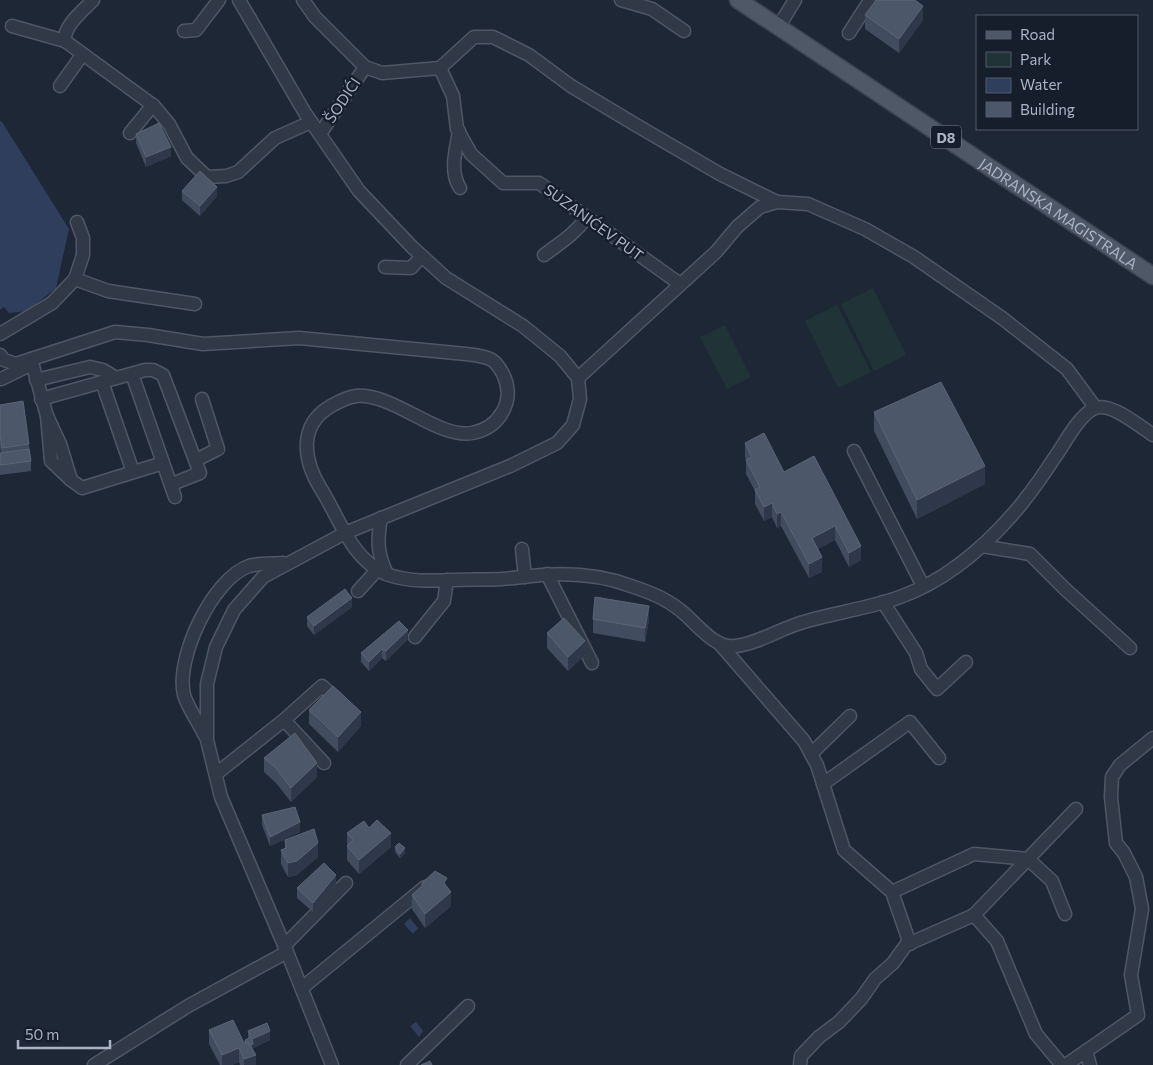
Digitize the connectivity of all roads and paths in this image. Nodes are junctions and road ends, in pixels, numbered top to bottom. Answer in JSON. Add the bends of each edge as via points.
{"nodes":[{"id":1,"x":93,"y":0,"type":"edge"},
{"id":2,"x":219,"y":0,"type":"edge"},
{"id":3,"x":239,"y":0,"type":"edge"},
{"id":4,"x":303,"y":0,"type":"edge"},
{"id":5,"x":620,"y":0,"type":"edge"},
{"id":6,"x":738,"y":0,"type":"edge"},
{"id":7,"x":796,"y":0,"type":"edge"},
{"id":8,"x":868,"y":0,"type":"edge"},
{"id":9,"x":12,"y":26,"type":"dead end"},
{"id":10,"x":779,"y":26,"type":"junction"},
{"id":11,"x":184,"y":31,"type":"dead end"},
{"id":12,"x":684,"y":31,"type":"dead end"},
{"id":13,"x":849,"y":33,"type":"dead end"},
{"id":14,"x":65,"y":41,"type":"junction"},
{"id":15,"x":82,"y":55,"type":"junction"},
{"id":16,"x":365,"y":67,"type":"junction"},
{"id":17,"x":440,"y":68,"type":"junction"},
{"id":18,"x":60,"y":86,"type":"dead end"},
{"id":19,"x":153,"y":105,"type":"junction"},
{"id":20,"x":311,"y":122,"type":"junction"},
{"id":21,"x":459,"y":131,"type":"junction"},
{"id":22,"x":130,"y":134,"type":"dead end"},
{"id":23,"x":320,"y":134,"type":"junction"},
{"id":24,"x":460,"y":188,"type":"dead end"},
{"id":25,"x":777,"y":202,"type":"junction"},
{"id":26,"x":587,"y":217,"type":"junction"},
{"id":27,"x":77,"y":222,"type":"dead end"},
{"id":28,"x":544,"y":255,"type":"dead end"},
{"id":29,"x":422,"y":256,"type":"junction"},
{"id":30,"x":385,"y":267,"type":"dead end"},
{"id":31,"x":1153,"y":276,"type":"edge"},
{"id":32,"x":75,"y":279,"type":"junction"},
{"id":33,"x":680,"y":284,"type":"junction"},
{"id":34,"x":195,"y":304,"type":"dead end"},
{"id":35,"x":0,"y":334,"type":"edge"},
{"id":36,"x":1,"y":357,"type":"edge"},
{"id":37,"x":31,"y":361,"type":"junction"},
{"id":38,"x":132,"y":374,"type":"junction"},
{"id":39,"x":116,"y":378,"type":"junction"},
{"id":40,"x":578,"y":378,"type":"junction"},
{"id":41,"x":1,"y":379,"type":"edge"},
{"id":42,"x":36,"y":380,"type":"junction"},
{"id":43,"x":102,"y":382,"type":"junction"},
{"id":44,"x":41,"y":399,"type":"junction"},
{"id":45,"x":202,"y":399,"type":"dead end"},
{"id":46,"x":1096,"y":407,"type":"junction"},
{"id":47,"x":1153,"y":435,"type":"edge"},
{"id":48,"x":854,"y":451,"type":"dead end"},
{"id":49,"x":196,"y":460,"type":"junction"},
{"id":50,"x":163,"y":462,"type":"junction"},
{"id":51,"x":133,"y":472,"type":"junction"},
{"id":52,"x":381,"y":518,"type":"junction"},
{"id":53,"x":345,"y":533,"type":"junction"},
{"id":54,"x":982,"y":546,"type":"junction"},
{"id":55,"x":522,"y":549,"type":"dead end"},
{"id":56,"x":289,"y":562,"type":"junction"},
{"id":57,"x":383,"y":572,"type":"junction"},
{"id":58,"x":547,"y":574,"type":"junction"},
{"id":59,"x":525,"y":576,"type":"junction"},
{"id":60,"x":447,"y":580,"type":"junction"},
{"id":61,"x":923,"y":586,"type":"junction"},
{"id":62,"x":358,"y":591,"type":"dead end"},
{"id":63,"x":883,"y":602,"type":"junction"},
{"id":64,"x":415,"y":637,"type":"dead end"},
{"id":65,"x":719,"y":642,"type":"junction"},
{"id":66,"x":1130,"y":648,"type":"dead end"},
{"id":67,"x":966,"y":662,"type":"dead end"},
{"id":68,"x":592,"y":663,"type":"dead end"},
{"id":69,"x":352,"y":712,"type":"edge"},
{"id":70,"x":850,"y":716,"type":"dead end"},
{"id":71,"x":284,"y":720,"type":"junction"},
{"id":72,"x":1153,"y":738,"type":"edge"},
{"id":73,"x":207,"y":740,"type":"junction"},
{"id":74,"x":811,"y":754,"type":"junction"},
{"id":75,"x":939,"y":758,"type":"dead end"},
{"id":76,"x":324,"y":763,"type":"dead end"},
{"id":77,"x":216,"y":774,"type":"junction"},
{"id":78,"x":823,"y":784,"type":"junction"},
{"id":79,"x":1076,"y":809,"type":"dead end"},
{"id":80,"x":1028,"y":859,"type":"junction"},
{"id":81,"x":346,"y":884,"type":"dead end"},
{"id":82,"x":427,"y":885,"type":"edge"},
{"id":83,"x":892,"y":892,"type":"junction"},
{"id":84,"x":1065,"y":914,"type":"dead end"},
{"id":85,"x":974,"y":915,"type":"junction"},
{"id":86,"x":910,"y":944,"type":"junction"},
{"id":87,"x":286,"y":949,"type":"junction"},
{"id":88,"x":302,"y":988,"type":"junction"},
{"id":89,"x":468,"y":1006,"type":"dead end"},
{"id":90,"x":1086,"y":1051,"type":"junction"},
{"id":91,"x":94,"y":1065,"type":"edge"},
{"id":92,"x":332,"y":1065,"type":"edge"},
{"id":93,"x":407,"y":1065,"type":"edge"},
{"id":94,"x":800,"y":1065,"type":"edge"},
{"id":95,"x":1064,"y":1065,"type":"edge"},
{"id":96,"x":1090,"y":1065,"type":"edge"}],
"edges":[{"from":1,"to":14,"type":"street","via":[[71,24],[64,36]]},
{"from":2,"to":11,"type":"street","via":[[196,30]]},
{"from":3,"to":20,"type":"street"},
{"from":4,"to":16,"type":"street","via":[[315,17]]},
{"from":5,"to":12,"type":"street","via":[[652,9]]},
{"from":6,"to":10,"type":"main road","name":"JADRANSKA MAGISTRALA","number":"D8"},
{"from":7,"to":10,"type":"street"},
{"from":8,"to":13,"type":"street"},
{"from":9,"to":14,"type":"street","via":[[31,37]]},
{"from":10,"to":31,"type":"main road","name":"JADRANSKA MAGISTRALA","number":"D8"},
{"from":14,"to":15,"type":"street"},
{"from":15,"to":18,"type":"street"},
{"from":15,"to":19,"type":"street"},
{"from":16,"to":17,"type":"street","via":[[382,73]]},
{"from":16,"to":23,"type":"street","name":"ŠODIĆI"},
{"from":17,"to":21,"type":"street","name":"SUZANIĆEV PUT","via":[[454,96]]},
{"from":17,"to":25,"type":"street","via":[[474,37],[493,37],[529,55],[571,86],[644,130],[720,174]]},
{"from":19,"to":20,"type":"street","via":[[187,158],[207,177],[238,172],[275,138]]},
{"from":19,"to":22,"type":"street"},
{"from":20,"to":23,"type":"street"},
{"from":21,"to":24,"type":"street","via":[[454,173]]},
{"from":21,"to":26,"type":"street","name":"SUZANIĆEV PUT","via":[[471,154],[503,183],[539,183]]},
{"from":23,"to":29,"type":"street","via":[[359,191]]},
{"from":25,"to":33,"type":"street","via":[[760,207]]},
{"from":25,"to":46,"type":"street","via":[[808,204],[865,229],[914,257],[1002,318],[1067,369]]},
{"from":26,"to":28,"type":"street","via":[[569,238]]},
{"from":26,"to":33,"type":"street","name":"SUZANIĆEV PUT"},
{"from":27,"to":32,"type":"street","via":[[83,238]]},
{"from":29,"to":30,"type":"street","via":[[411,268]]},
{"from":29,"to":40,"type":"street","via":[[446,278],[523,326],[560,356]]},
{"from":32,"to":34,"type":"street","via":[[108,291]]},
{"from":32,"to":35,"type":"street","via":[[52,302]]},
{"from":33,"to":40,"type":"street"},
{"from":36,"to":37,"type":"street","via":[[16,364]]},
{"from":37,"to":41,"type":"street"},
{"from":37,"to":42,"type":"street"},
{"from":37,"to":53,"type":"street","via":[[115,332],[203,344],[299,338],[489,358],[500,368],[507,384],[507,404],[500,418],[477,432],[459,434],[375,398],[355,396],[320,412],[309,430],[306,451],[314,478]]},
{"from":38,"to":39,"type":"street"},
{"from":38,"to":49,"type":"street","via":[[153,370],[163,375]]},
{"from":38,"to":50,"type":"street"},
{"from":39,"to":42,"type":"street","via":[[90,367]]},
{"from":39,"to":43,"type":"street"},
{"from":40,"to":52,"type":"street","via":[[580,399],[573,425],[557,443],[510,466]]},
{"from":42,"to":44,"type":"street"},
{"from":43,"to":44,"type":"street"},
{"from":43,"to":51,"type":"street"},
{"from":44,"to":51,"type":"street","via":[[71,480],[82,488]]},
{"from":45,"to":49,"type":"street","via":[[218,449]]},
{"from":46,"to":47,"type":"street","via":[[1111,409]]},
{"from":46,"to":54,"type":"street","via":[[1080,420],[1019,507]]},
{"from":48,"to":61,"type":"street"},
{"from":49,"to":50,"type":"street","via":[[200,474],[174,490]]},
{"from":50,"to":51,"type":"street"},
{"from":52,"to":53,"type":"street"},
{"from":52,"to":57,"type":"street","via":[[378,547]]},
{"from":53,"to":56,"type":"street"},
{"from":53,"to":57,"type":"street","via":[[360,556]]},
{"from":54,"to":61,"type":"street","via":[[943,577]]},
{"from":54,"to":66,"type":"street","via":[[1030,554]]},
{"from":55,"to":59,"type":"street"},
{"from":56,"to":73,"type":"street","via":[[263,577],[234,610],[216,647],[206,684]]},
{"from":56,"to":73,"type":"street","via":[[249,566],[229,579],[194,630],[182,682],[184,697]]},
{"from":57,"to":60,"type":"street","via":[[406,579]]},
{"from":57,"to":62,"type":"street"},
{"from":58,"to":59,"type":"street"},
{"from":58,"to":65,"type":"street","via":[[588,576],[658,595]]},
{"from":58,"to":68,"type":"street"},
{"from":59,"to":60,"type":"street"},
{"from":60,"to":64,"type":"street","via":[[444,601]]},
{"from":61,"to":63,"type":"street"},
{"from":63,"to":65,"type":"street","via":[[804,621],[733,647]]},
{"from":63,"to":67,"type":"street","via":[[916,653],[921,669],[937,689]]},
{"from":65,"to":74,"type":"street","via":[[804,741]]},
{"from":69,"to":71,"type":"street","via":[[322,686]]},
{"from":70,"to":74,"type":"street"},
{"from":71,"to":76,"type":"street"},
{"from":71,"to":77,"type":"street"},
{"from":72,"to":90,"type":"street","via":[[1120,765],[1112,776],[1116,843],[1136,877],[1142,909],[1131,975],[1138,1015]]},
{"from":73,"to":77,"type":"street"},
{"from":74,"to":78,"type":"street"},
{"from":75,"to":78,"type":"street","via":[[910,722]]},
{"from":77,"to":87,"type":"street","via":[[221,797]]},
{"from":78,"to":83,"type":"street","via":[[844,850]]},
{"from":79,"to":80,"type":"street"},
{"from":80,"to":83,"type":"street","via":[[974,854]]},
{"from":80,"to":84,"type":"street","via":[[1052,881]]},
{"from":80,"to":85,"type":"street"},
{"from":81,"to":87,"type":"street"},
{"from":82,"to":88,"type":"street"},
{"from":83,"to":86,"type":"street"},
{"from":85,"to":86,"type":"street"},
{"from":85,"to":95,"type":"street","via":[[997,941],[1036,1034]]},
{"from":86,"to":94,"type":"street","via":[[839,1022],[801,1056]]},
{"from":87,"to":88,"type":"street"},
{"from":87,"to":91,"type":"street"},
{"from":88,"to":92,"type":"street"},
{"from":89,"to":93,"type":"street"},
{"from":90,"to":95,"type":"street"},
{"from":90,"to":96,"type":"street"}]}
